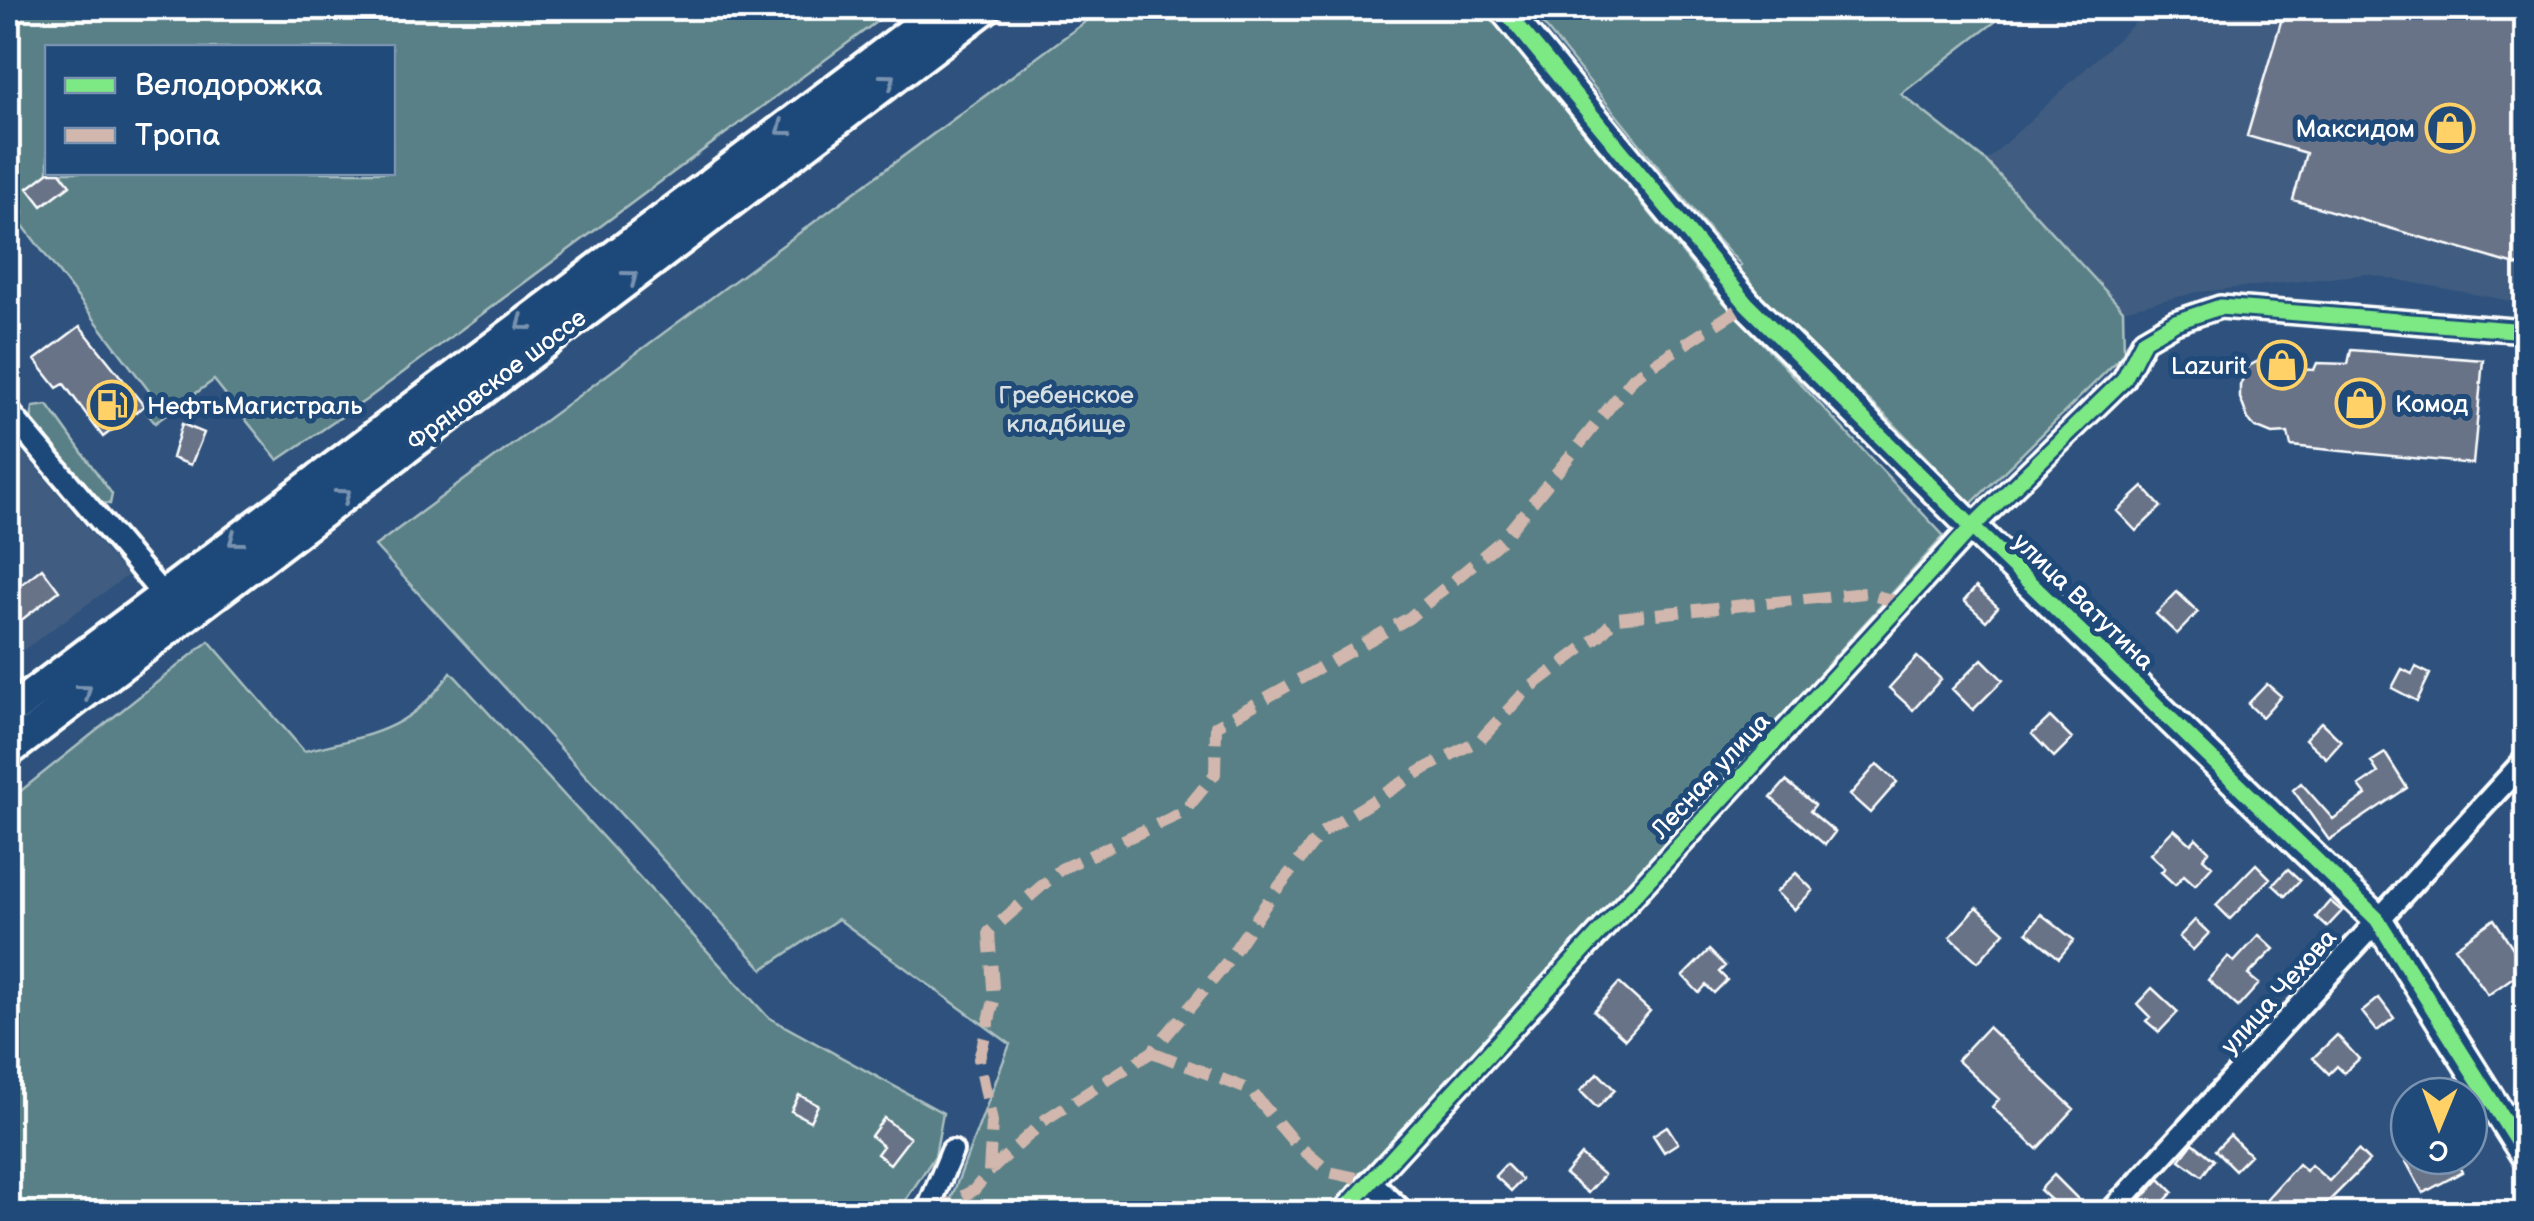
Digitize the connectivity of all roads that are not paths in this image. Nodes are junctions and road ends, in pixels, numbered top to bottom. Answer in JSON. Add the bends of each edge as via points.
{"nodes":[{"id":1,"x":944,"y":8,"type":"edge"},
{"id":2,"x":985,"y":8,"type":"edge"},
{"id":3,"x":1503,"y":8,"type":"edge"},
{"id":4,"x":2526,"y":331,"type":"edge"},
{"id":5,"x":8,"y":411,"type":"edge"},
{"id":6,"x":1972,"y":528,"type":"junction"},
{"id":7,"x":163,"y":595,"type":"junction"},
{"id":8,"x":8,"y":713,"type":"edge"},
{"id":9,"x":8,"y":750,"type":"edge"},
{"id":10,"x":2526,"y":759,"type":"edge"},
{"id":11,"x":2378,"y":919,"type":"junction"},
{"id":12,"x":952,"y":1151,"type":"dead end"},
{"id":13,"x":2526,"y":1156,"type":"edge"},
{"id":14,"x":1370,"y":1181,"type":"junction"},
{"id":15,"x":926,"y":1214,"type":"edge"},
{"id":16,"x":1342,"y":1214,"type":"edge"},
{"id":17,"x":1405,"y":1214,"type":"edge"},
{"id":18,"x":2110,"y":1214,"type":"edge"}],
"edges":[{"from":1,"to":7,"type":"main road","name":"Фряновское шоссе","one_way":true},
{"from":9,"to":2,"type":"main road","name":"Фряновское шоссе","one_way":true},
{"from":3,"to":6,"type":"street","name":"улица Ватутина","via":[[1747,304]]},
{"from":4,"to":6,"type":"street","name":"Лесная улица","via":[[2220,307],[2174,322],[2144,340],[2124,378]]},
{"from":5,"to":7,"type":"street"},
{"from":6,"to":11,"type":"street","name":"улица Ватутина"},
{"from":6,"to":14,"type":"street","name":"Лесная улица"},
{"from":7,"to":8,"type":"main road","name":"Фряновское шоссе"},
{"from":10,"to":11,"type":"street","name":"улица Чехова"},
{"from":11,"to":13,"type":"street","name":"улица Ватутина"},
{"from":11,"to":18,"type":"street","name":"улица Чехова"},
{"from":12,"to":15,"type":"street"},
{"from":14,"to":16,"type":"street","name":"Лесная улица"},
{"from":14,"to":17,"type":"street"}]}
